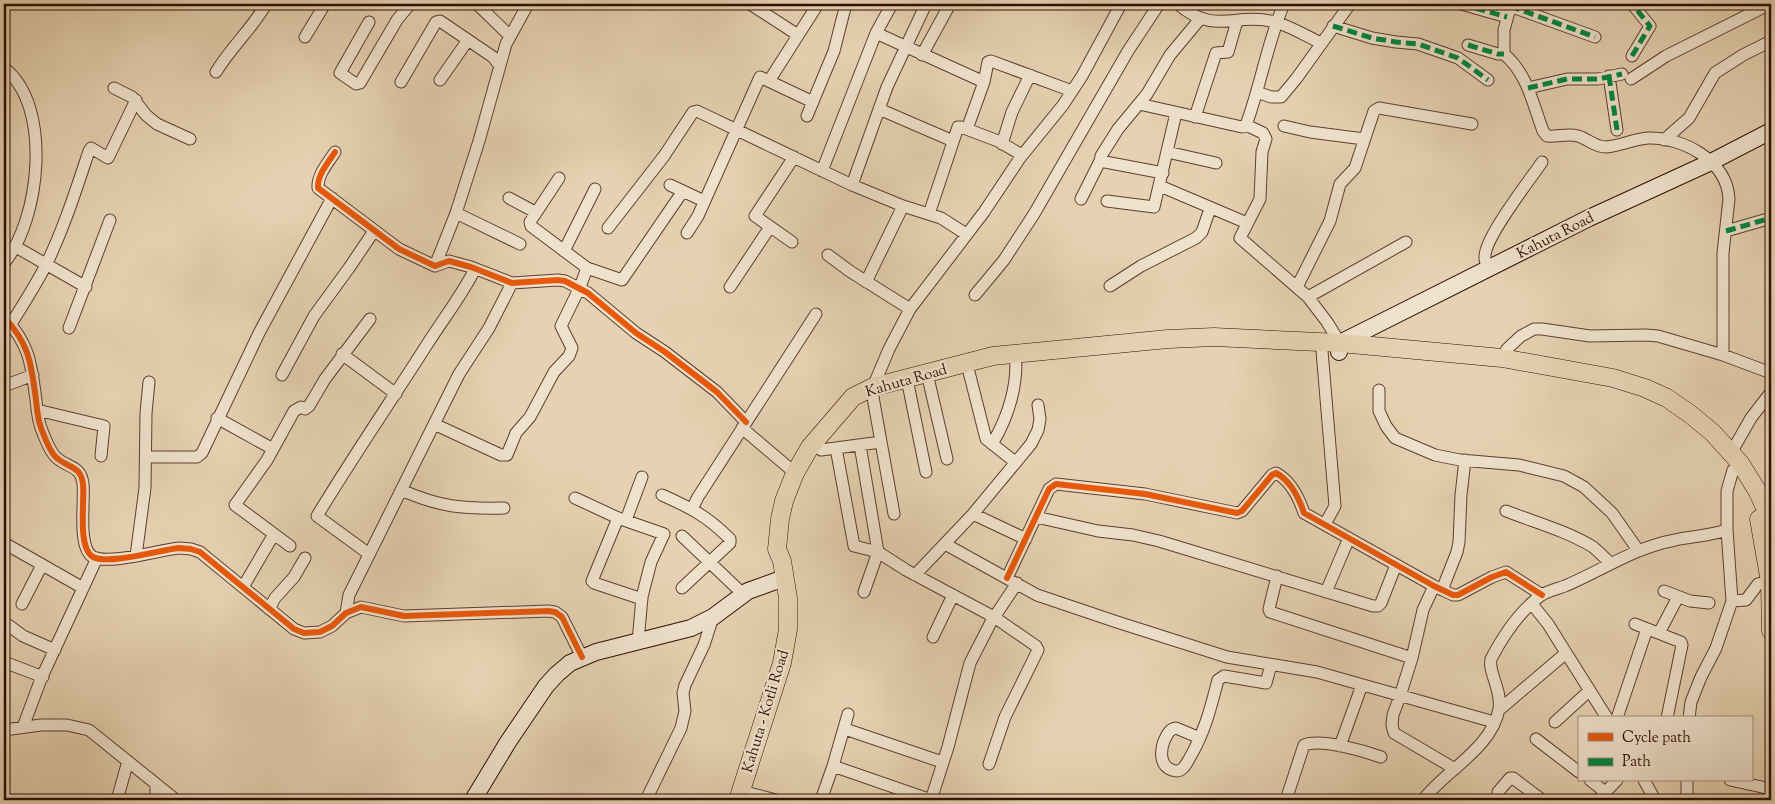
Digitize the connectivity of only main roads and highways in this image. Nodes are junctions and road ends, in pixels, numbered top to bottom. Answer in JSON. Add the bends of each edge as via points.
{"nodes":[{"id":1,"x":1771,"y":131,"type":"edge"},
{"id":2,"x":1334,"y":349,"type":"junction"},
{"id":3,"x":1016,"y":358,"type":"junction"},
{"id":4,"x":908,"y":384,"type":"junction"},
{"id":5,"x":873,"y":392,"type":"junction"},
{"id":6,"x":1769,"y":509,"type":"edge"},
{"id":7,"x":1771,"y":531,"type":"edge"},
{"id":8,"x":783,"y":569,"type":"junction"},
{"id":9,"x":1771,"y":631,"type":"edge"},
{"id":10,"x":740,"y":796,"type":"edge"},
{"id":11,"x":473,"y":800,"type":"edge"}],
"edges":[{"from":1,"to":2,"type":"main road","name":"Kahuta Road","via":[[1589,218]]},
{"from":2,"to":3,"type":"main road","name":"Kahuta Road","via":[[1213,348]]},
{"from":2,"to":6,"type":"main road","via":[[1502,358],[1613,378],[1645,388],[1666,398],[1713,433],[1750,477]]},
{"from":2,"to":9,"type":"main road","via":[[1500,367],[1610,386],[1642,398],[1686,423],[1733,470],[1758,512],[1770,582]]},
{"from":3,"to":4,"type":"main road","name":"Kahuta Road","via":[[929,382]]},
{"from":3,"to":4,"type":"main road","name":"Kahuta Road","via":[[993,356]]},
{"from":4,"to":5,"type":"main road","name":"Kahuta Road"},
{"from":5,"to":8,"type":"main road","name":"Kahuta Road","via":[[852,411],[805,477],[795,504]]},
{"from":5,"to":8,"type":"main road","name":"Kahuta Road","via":[[858,393],[846,404],[810,447],[795,473],[784,501],[779,529],[777,549]]},
{"from":6,"to":7,"type":"main road"},
{"from":8,"to":10,"type":"main road","name":"Kahuta - Kotli Road","via":[[789,613],[785,646]]},
{"from":8,"to":11,"type":"main road","via":[[713,617],[680,632],[582,657],[570,663],[546,686]]}]}
